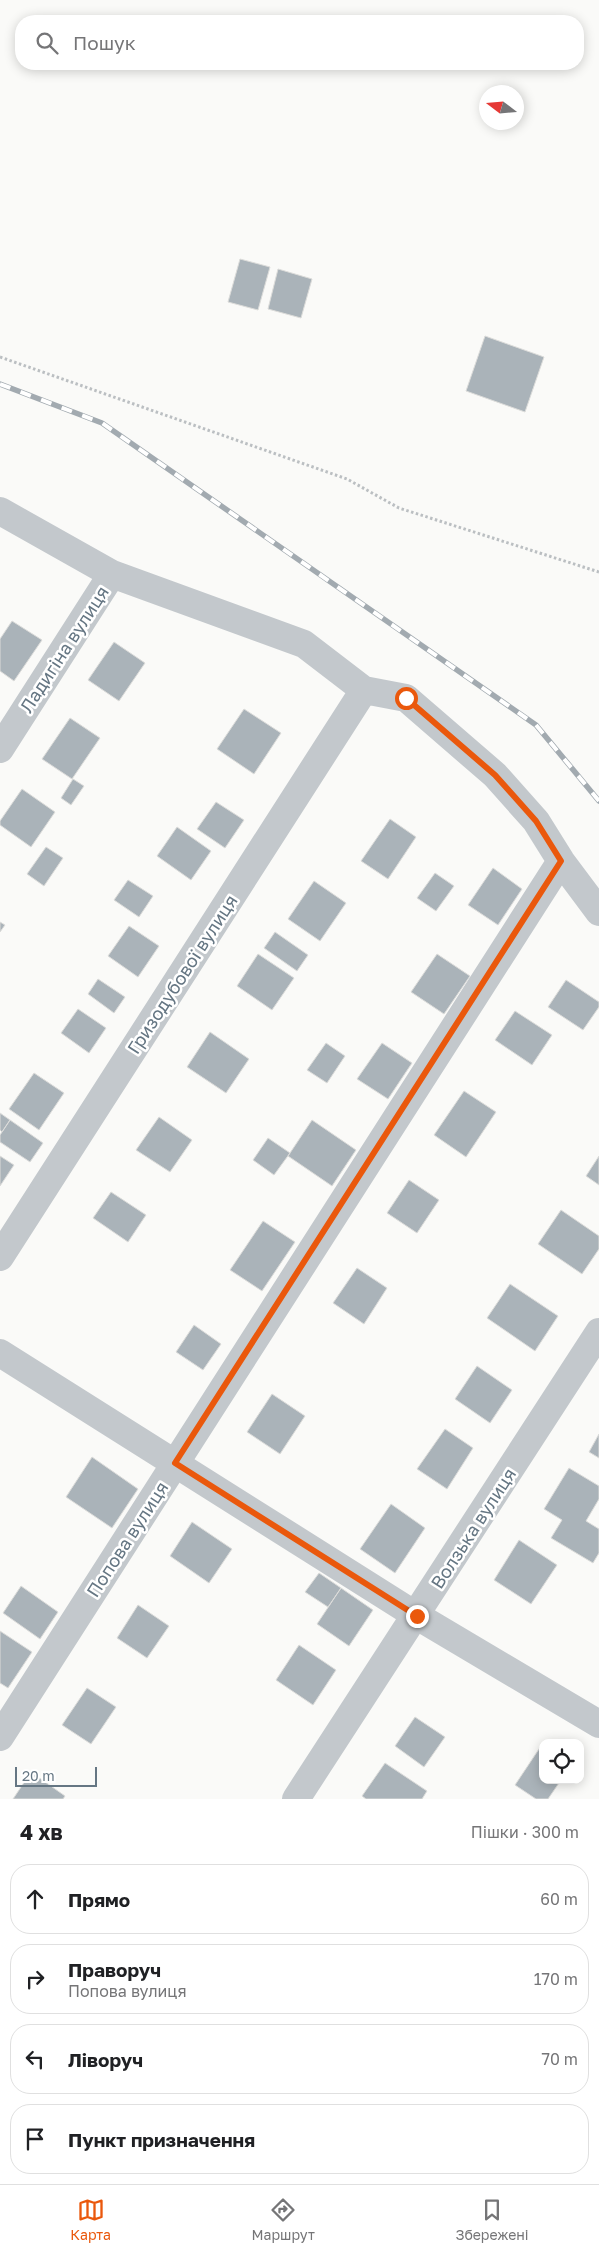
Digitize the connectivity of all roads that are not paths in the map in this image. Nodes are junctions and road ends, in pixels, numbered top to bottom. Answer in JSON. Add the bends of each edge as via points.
{"nodes":[{"id":1,"x":0,"y":511,"type":"edge"},
{"id":2,"x":112,"y":574,"type":"junction"},
{"id":3,"x":364,"y":690,"type":"junction"},
{"id":4,"x":0,"y":749,"type":"edge"},
{"id":5,"x":561,"y":861,"type":"junction"},
{"id":6,"x":599,"y":912,"type":"edge"},
{"id":7,"x":0,"y":1257,"type":"edge"},
{"id":8,"x":599,"y":1332,"type":"edge"},
{"id":9,"x":0,"y":1353,"type":"edge"},
{"id":10,"x":175,"y":1463,"type":"junction"},
{"id":11,"x":417,"y":1616,"type":"junction"},
{"id":12,"x":599,"y":1724,"type":"edge"},
{"id":13,"x":0,"y":1737,"type":"edge"},
{"id":14,"x":296,"y":1799,"type":"edge"}],
"edges":[{"from":1,"to":2,"type":"street"},
{"from":2,"to":3,"type":"street","via":[[304,644]]},
{"from":2,"to":4,"type":"street","name":"Ладигіна вулиця"},
{"from":3,"to":5,"type":"street","via":[[406,698],[454,738],[495,775],[536,821]]},
{"from":3,"to":7,"type":"street","name":"Гризодубової вулиця"},
{"from":5,"to":6,"type":"street"},
{"from":5,"to":10,"type":"street","name":"Попова вулиця"},
{"from":8,"to":11,"type":"street","name":"Волзька вулиця"},
{"from":9,"to":10,"type":"street"},
{"from":10,"to":11,"type":"street"},
{"from":10,"to":13,"type":"street","name":"Попова вулиця"},
{"from":11,"to":12,"type":"street"},
{"from":11,"to":14,"type":"street","name":"Волзька вулиця"}]}
